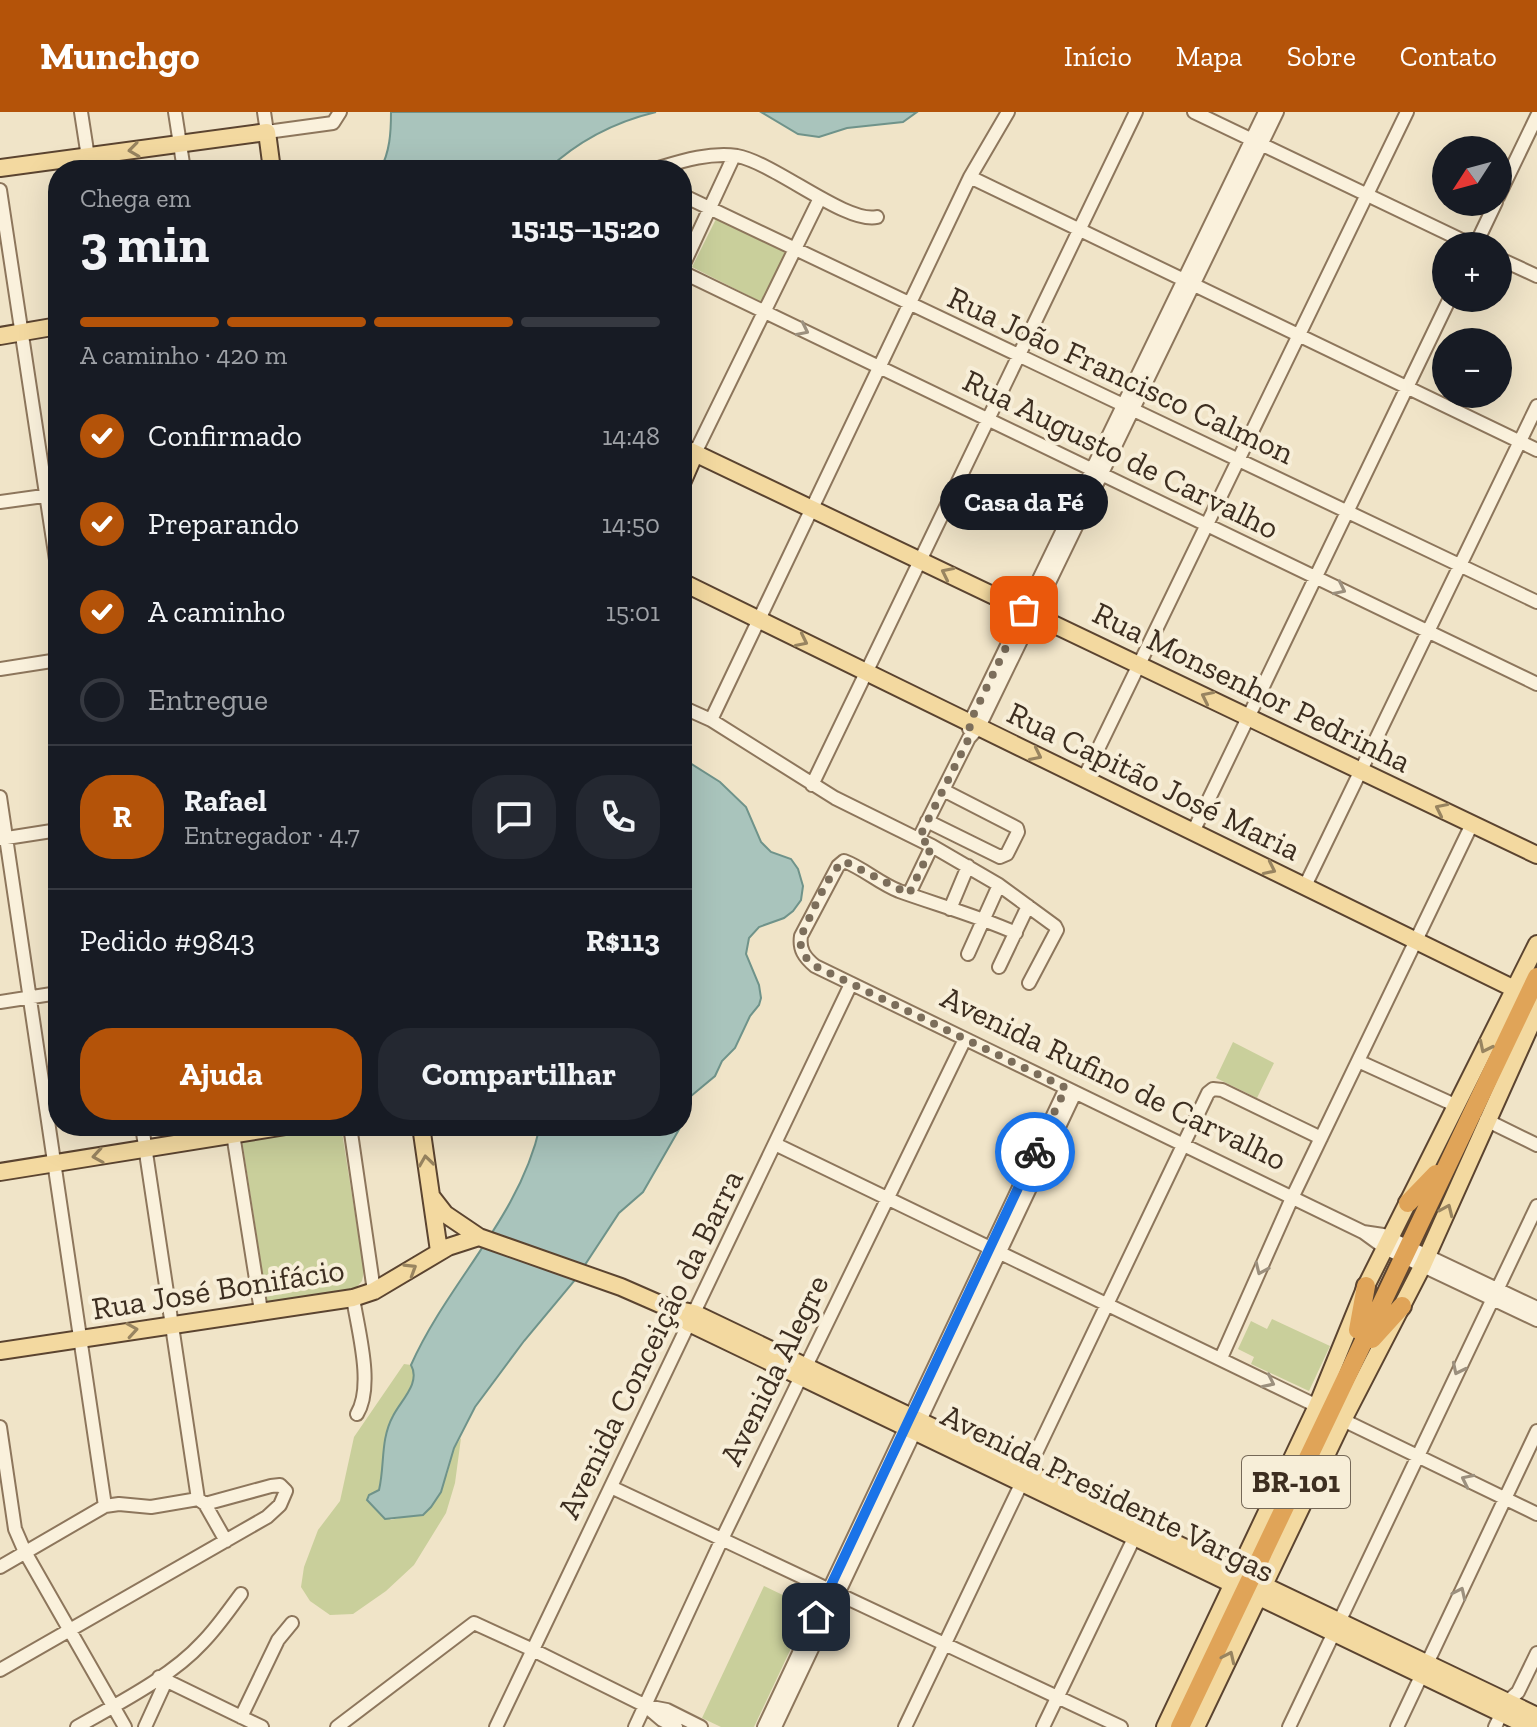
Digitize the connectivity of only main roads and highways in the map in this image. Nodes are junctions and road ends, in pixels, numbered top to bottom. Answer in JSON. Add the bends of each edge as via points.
{"nodes":[{"id":1,"x":103,"y":160,"type":"edge"},
{"id":2,"x":271,"y":160,"type":"edge"},
{"id":3,"x":48,"y":165,"type":"edge"},
{"id":4,"x":0,"y":168,"type":"edge"},
{"id":5,"x":48,"y":328,"type":"edge"},
{"id":6,"x":0,"y":336,"type":"edge"},
{"id":7,"x":692,"y":451,"type":"edge"},
{"id":8,"x":692,"y":587,"type":"edge"},
{"id":9,"x":1537,"y":855,"type":"edge"},
{"id":10,"x":1537,"y":944,"type":"edge"},
{"id":11,"x":1537,"y":977,"type":"edge"},
{"id":12,"x":1529,"y":999,"type":"edge"},
{"id":13,"x":1490,"y":1112,"type":"junction"},
{"id":14,"x":221,"y":1136,"type":"edge"},
{"id":15,"x":422,"y":1136,"type":"edge"},
{"id":16,"x":1456,"y":1151,"type":"junction"},
{"id":17,"x":0,"y":1172,"type":"edge"},
{"id":18,"x":1444,"y":1176,"type":"junction"},
{"id":19,"x":431,"y":1196,"type":"junction"},
{"id":20,"x":1408,"y":1203,"type":"junction"},
{"id":21,"x":482,"y":1238,"type":"junction"},
{"id":22,"x":1396,"y":1247,"type":"junction"},
{"id":23,"x":439,"y":1251,"type":"junction"},
{"id":24,"x":1366,"y":1286,"type":"junction"},
{"id":25,"x":1402,"y":1306,"type":"junction"},
{"id":26,"x":0,"y":1351,"type":"edge"},
{"id":27,"x":1342,"y":1385,"type":"junction"},
{"id":28,"x":1248,"y":1585,"type":"junction"},
{"id":29,"x":1509,"y":1712,"type":"edge"},
{"id":30,"x":1537,"y":1716,"type":"edge"},
{"id":31,"x":1165,"y":1727,"type":"edge"},
{"id":32,"x":1180,"y":1727,"type":"edge"},
{"id":33,"x":1196,"y":1727,"type":"edge"},
{"id":34,"x":1530,"y":1727,"type":"edge"}],
"edges":[{"from":2,"to":1,"type":"main road","one_way":true,"via":[[267,132]]},
{"from":3,"to":4,"type":"main road"},
{"from":5,"to":6,"type":"main road"},
{"from":9,"to":7,"type":"main road","name":"Rua Monsenhor Pedrinha","one_way":true},
{"from":8,"to":12,"type":"main road","name":"Rua Capitão José Maria","one_way":true},
{"from":10,"to":12,"type":"main road"},
{"from":11,"to":12,"type":"highway","number":"BR-101"},
{"from":12,"to":13,"type":"main road"},
{"from":12,"to":16,"type":"highway","number":"BR-101"},
{"from":12,"to":20,"type":"main road","one_way":true,"via":[[1457,1106]]},
{"from":13,"to":18,"type":"highway"},
{"from":25,"to":13,"type":"main road","one_way":true},
{"from":14,"to":17,"type":"main road","one_way":true},
{"from":19,"to":15,"type":"main road","one_way":true},
{"from":16,"to":18,"type":"highway","number":"BR-101"},
{"from":16,"to":20,"type":"highway"},
{"from":18,"to":22,"type":"highway","number":"BR-101","via":[[1419,1222]]},
{"from":19,"to":21,"type":"main road","name":"Avenida Presidente Vargas","via":[[445,1214]]},
{"from":19,"to":23,"type":"main road"},
{"from":20,"to":22,"type":"main road"},
{"from":21,"to":23,"type":"main road","name":"Rua José Bonifácio"},
{"from":21,"to":28,"type":"main road","name":"Avenida Presidente Vargas","via":[[669,1308]]},
{"from":22,"to":24,"type":"main road"},
{"from":22,"to":27,"type":"highway","number":"BR-101","via":[[1386,1291]]},
{"from":26,"to":23,"type":"main road","name":"Rua José Bonifácio","one_way":true,"via":[[353,1298]]},
{"from":24,"to":27,"type":"highway"},
{"from":24,"to":28,"type":"main road"},
{"from":25,"to":27,"type":"highway","via":[[1379,1328]]},
{"from":25,"to":28,"type":"main road"},
{"from":27,"to":28,"type":"highway","number":"BR-101"},
{"from":28,"to":29,"type":"main road","name":"Avenida Presidente Vargas"},
{"from":28,"to":31,"type":"main road"},
{"from":28,"to":32,"type":"highway","number":"BR-101"},
{"from":33,"to":28,"type":"main road","one_way":true},
{"from":29,"to":30,"type":"main road","name":"Avenida Presidente Vargas"},
{"from":29,"to":34,"type":"main road","name":"Avenida Presidente Vargas"}]}
